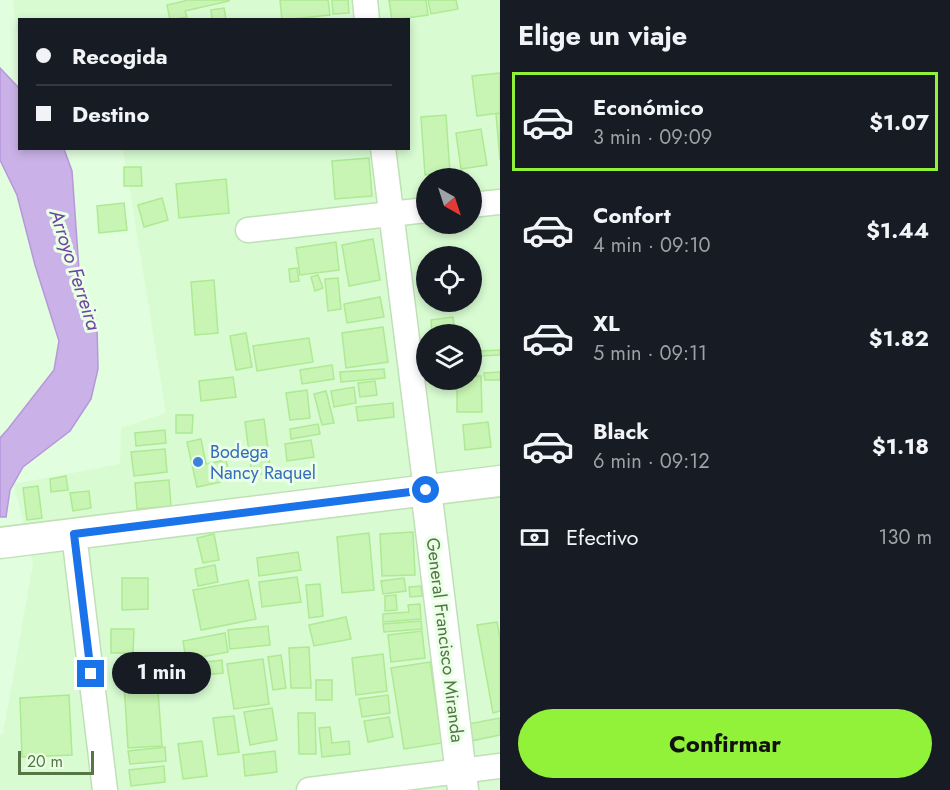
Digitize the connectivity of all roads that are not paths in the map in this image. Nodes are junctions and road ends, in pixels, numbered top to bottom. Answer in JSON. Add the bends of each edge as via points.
{"nodes":[{"id":1,"x":364,"y":0,"type":"edge"},
{"id":2,"x":367,"y":18,"type":"edge"},
{"id":3,"x":383,"y":150,"type":"edge"},
{"id":4,"x":500,"y":202,"type":"edge"},
{"id":5,"x":482,"y":204,"type":"edge"},
{"id":6,"x":416,"y":211,"type":"edge"},
{"id":7,"x":392,"y":213,"type":"junction"},
{"id":8,"x":248,"y":230,"type":"dead end"},
{"id":9,"x":500,"y":481,"type":"edge"},
{"id":10,"x":426,"y":490,"type":"junction"},
{"id":11,"x":74,"y":534,"type":"junction"},
{"id":12,"x":8,"y":542,"type":"edge"},
{"id":13,"x":500,"y":766,"type":"edge"},
{"id":14,"x":462,"y":781,"type":"edge"},
{"id":15,"x":105,"y":790,"type":"edge"},
{"id":16,"x":309,"y":790,"type":"edge"}],
"edges":[{"from":1,"to":2,"type":"street"},
{"from":3,"to":7,"type":"street"},
{"from":4,"to":5,"type":"street"},
{"from":6,"to":7,"type":"street"},
{"from":7,"to":8,"type":"street"},
{"from":7,"to":10,"type":"street"},
{"from":9,"to":10,"type":"street"},
{"from":10,"to":11,"type":"street"},
{"from":10,"to":14,"type":"street","name":"General Francisco Miranda"},
{"from":11,"to":12,"type":"street"},
{"from":11,"to":15,"type":"street"},
{"from":13,"to":14,"type":"street"},
{"from":14,"to":16,"type":"street"}]}
